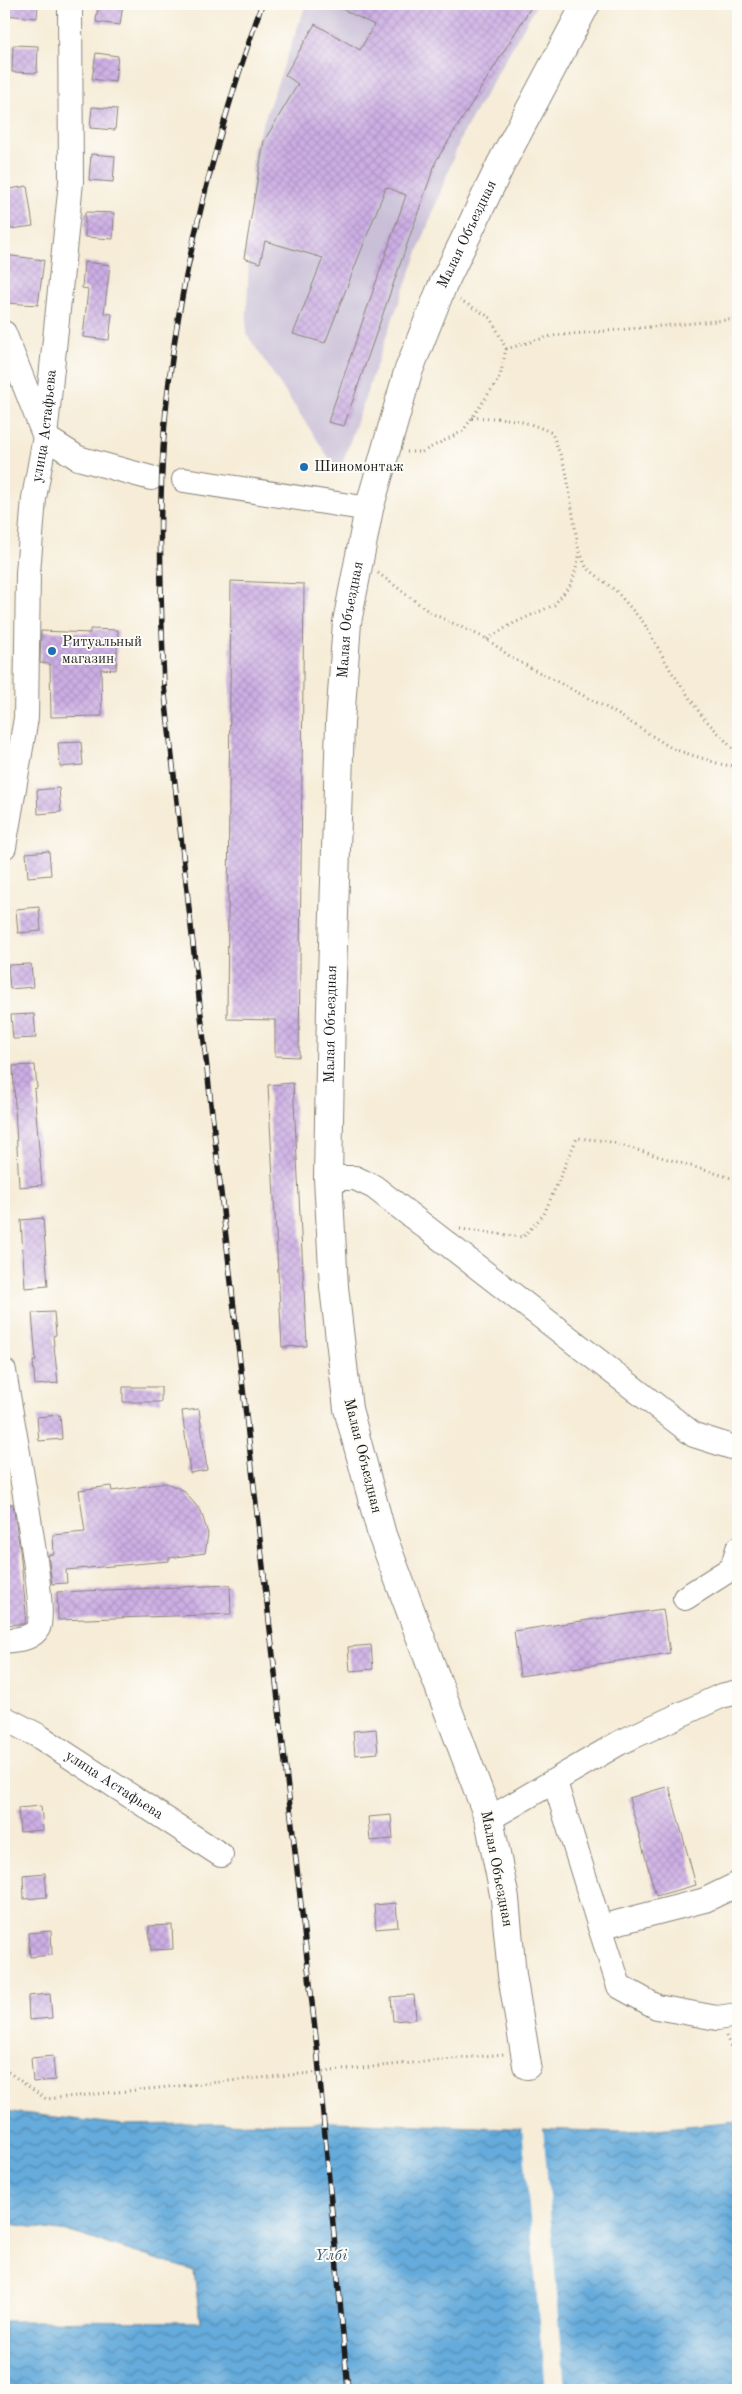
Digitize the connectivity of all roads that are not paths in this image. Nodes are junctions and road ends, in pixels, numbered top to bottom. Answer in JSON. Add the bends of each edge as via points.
{"nodes":[{"id":1,"x":70,"y":4,"type":"edge"},
{"id":2,"x":586,"y":4,"type":"edge"},
{"id":3,"x":4,"y":333,"type":"edge"},
{"id":4,"x":45,"y":437,"type":"junction"},
{"id":5,"x":151,"y":478,"type":"dead end"},
{"id":6,"x":184,"y":480,"type":"dead end"},
{"id":7,"x":370,"y":509,"type":"junction"},
{"id":8,"x":4,"y":847,"type":"edge"},
{"id":9,"x":328,"y":1178,"type":"junction"},
{"id":10,"x":4,"y":1376,"type":"edge"},
{"id":11,"x":738,"y":1449,"type":"edge"},
{"id":12,"x":738,"y":1549,"type":"edge"},
{"id":13,"x":685,"y":1598,"type":"dead end"},
{"id":14,"x":4,"y":1640,"type":"edge"},
{"id":15,"x":738,"y":1692,"type":"edge"},
{"id":16,"x":4,"y":1718,"type":"edge"},
{"id":17,"x":555,"y":1782,"type":"junction"},
{"id":18,"x":489,"y":1819,"type":"junction"},
{"id":19,"x":221,"y":1855,"type":"dead end"},
{"id":20,"x":738,"y":1884,"type":"edge"},
{"id":21,"x":600,"y":1928,"type":"junction"},
{"id":22,"x":728,"y":2016,"type":"edge"},
{"id":23,"x":526,"y":2059,"type":"road end"}],
"edges":[{"from":1,"to":4,"type":"street","name":"улица Астафьева","via":[[71,182]]},
{"from":2,"to":7,"type":"main road","name":"Малая Объездная","via":[[501,164],[441,289],[408,372]]},
{"from":3,"to":4,"type":"street"},
{"from":4,"to":5,"type":"street","via":[[78,458]]},
{"from":4,"to":8,"type":"street","name":"улица Астафьева","via":[[34,498],[28,573],[26,718]]},
{"from":6,"to":7,"type":"street"},
{"from":7,"to":9,"type":"main road","name":"Малая Объездная","via":[[347,622],[340,723]]},
{"from":9,"to":11,"type":"street","via":[[355,1178],[374,1187],[694,1435]]},
{"from":9,"to":18,"type":"main road","name":"Малая Объездная","via":[[334,1287],[348,1410],[382,1535]]},
{"from":10,"to":14,"type":"street","via":[[38,1582],[41,1620],[35,1633],[26,1638]]},
{"from":12,"to":13,"type":"street","via":[[732,1568]]},
{"from":15,"to":17,"type":"street","via":[[721,1696],[619,1743]]},
{"from":16,"to":19,"type":"street","name":"улица Астафьева","via":[[37,1735]]},
{"from":17,"to":18,"type":"street"},
{"from":17,"to":21,"type":"street"},
{"from":18,"to":23,"type":"main road","name":"Малая Объездная","via":[[505,1899],[512,1975]]},
{"from":20,"to":21,"type":"street","via":[[704,1900]]},
{"from":21,"to":22,"type":"street","via":[[619,1986],[657,2007]]}]}
